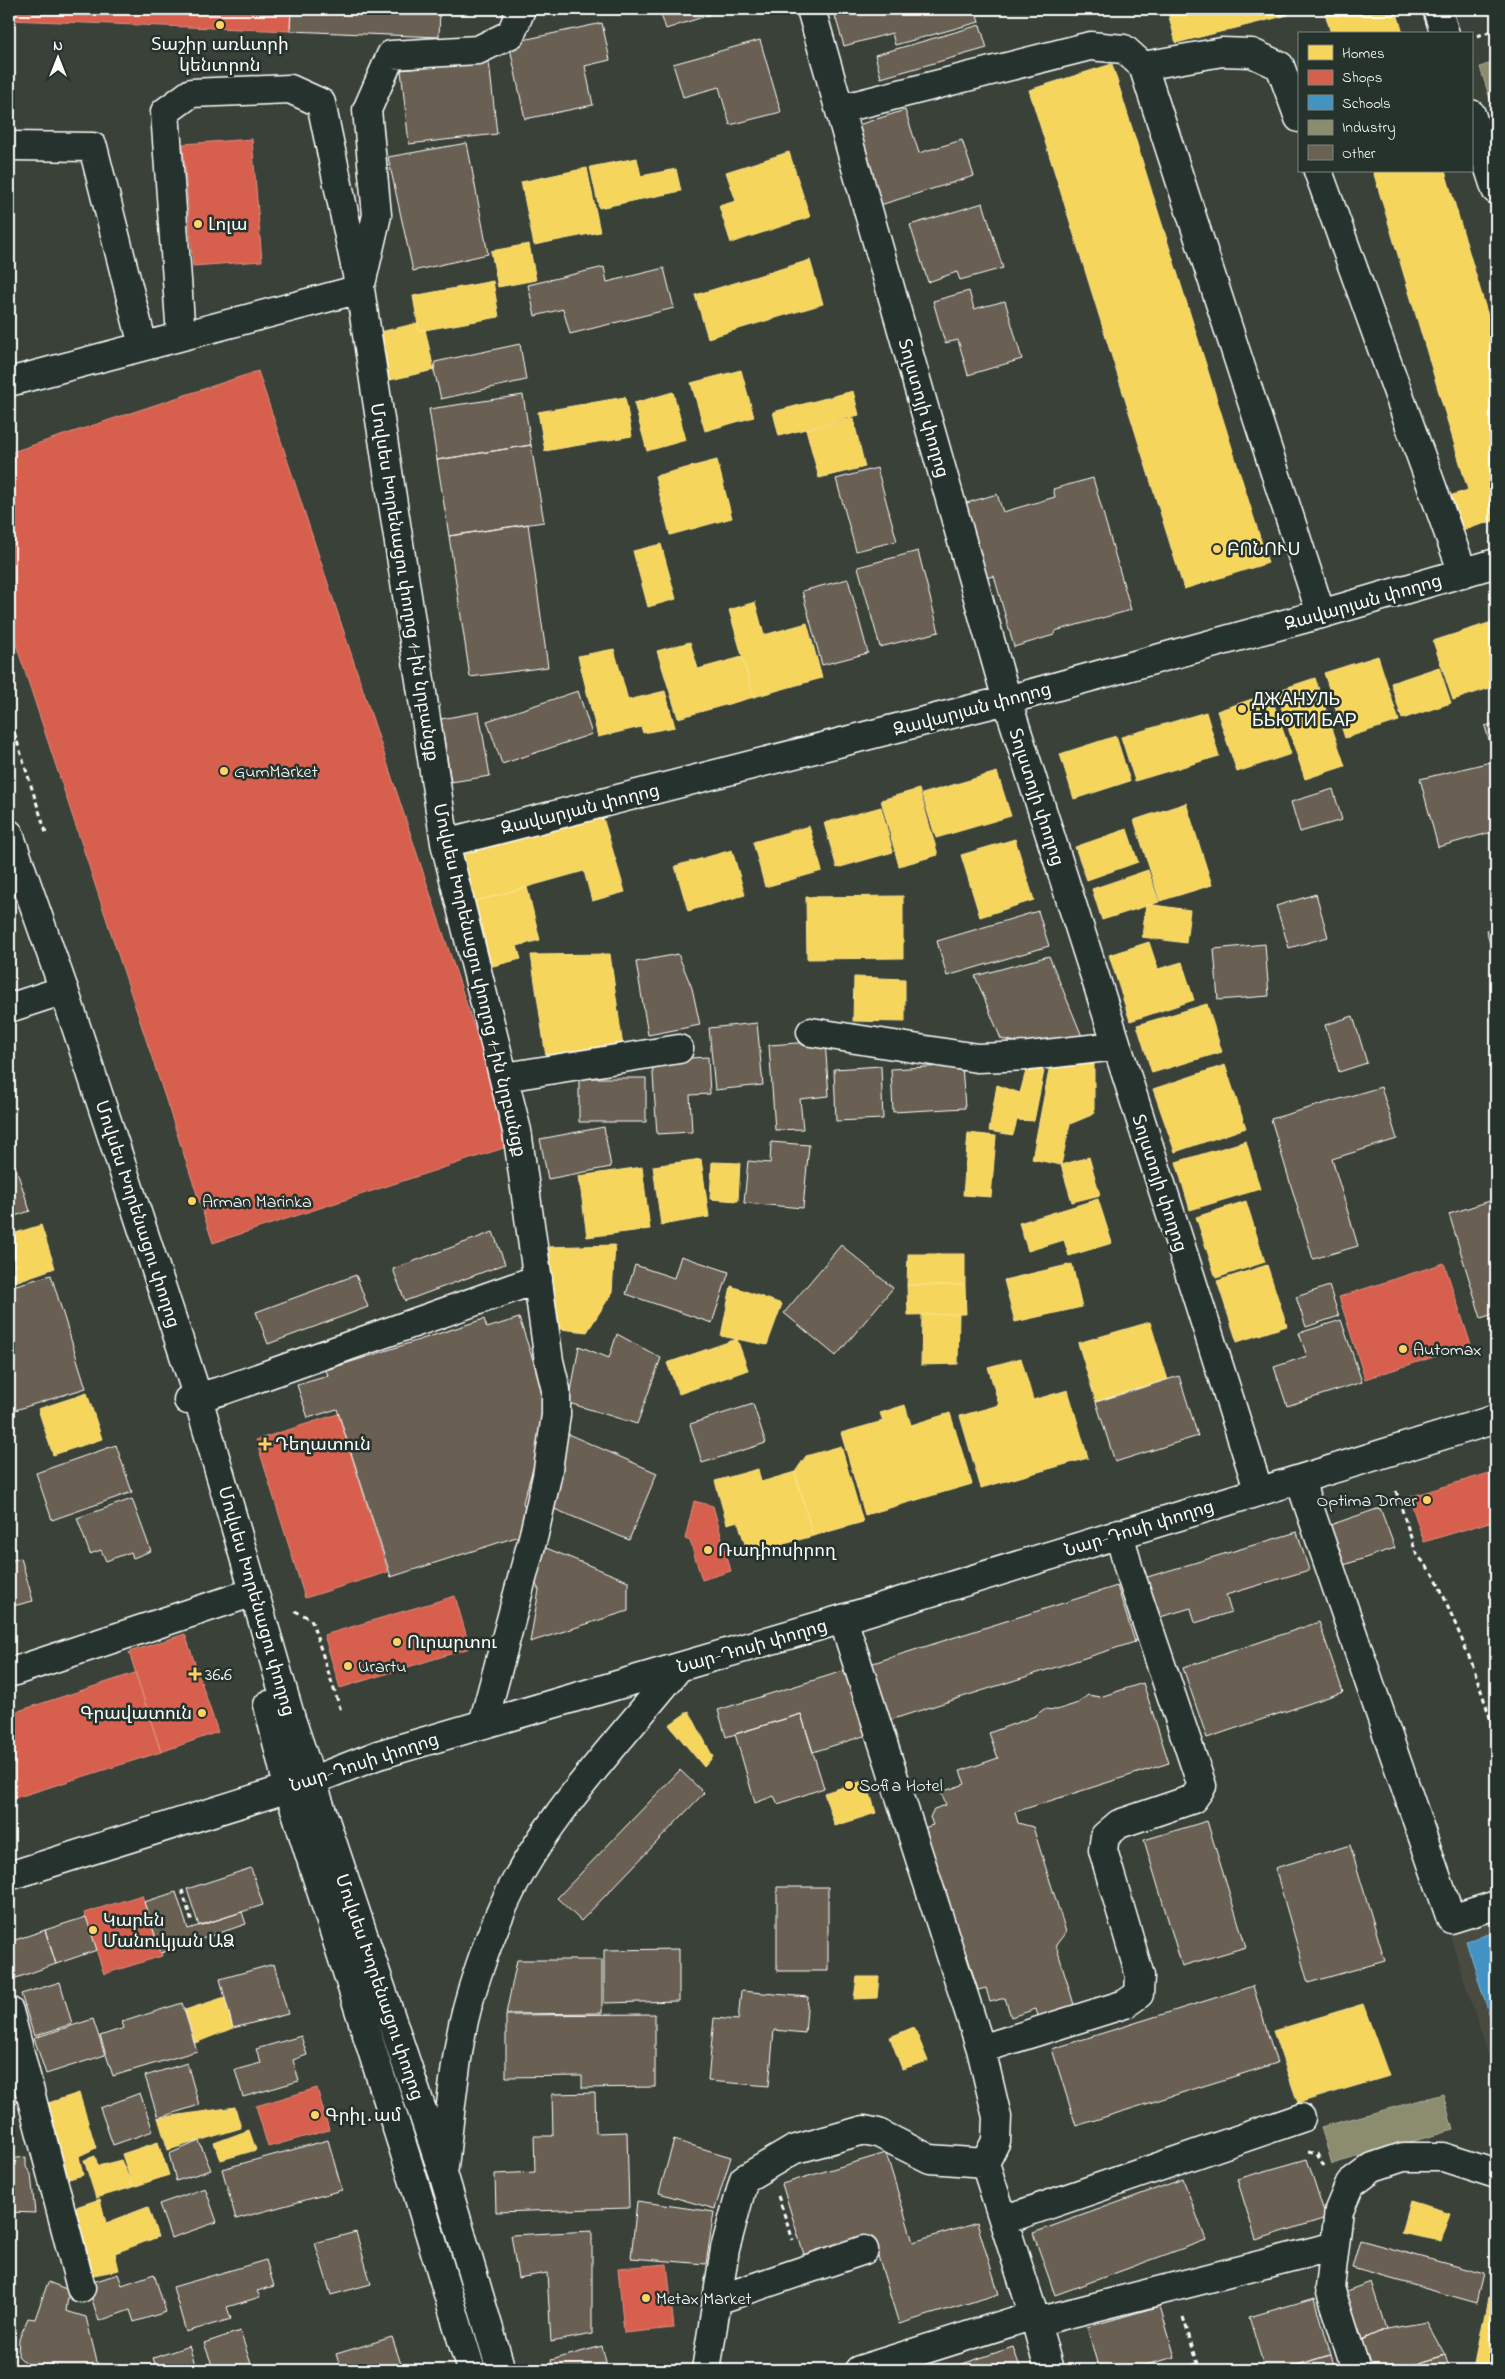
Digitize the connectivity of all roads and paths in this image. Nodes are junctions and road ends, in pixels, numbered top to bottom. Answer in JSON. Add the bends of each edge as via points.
{"nodes":[{"id":1,"x":521,"y":9,"type":"edge"},
{"id":2,"x":811,"y":9,"type":"edge"},
{"id":3,"x":1437,"y":9,"type":"edge"},
{"id":4,"x":1496,"y":30,"type":"edge"},
{"id":5,"x":1444,"y":32,"type":"edge"},
{"id":6,"x":1472,"y":37,"type":"edge"},
{"id":7,"x":1143,"y":66,"type":"junction"},
{"id":8,"x":840,"y":109,"type":"junction"},
{"id":9,"x":1298,"y":115,"type":"edge"},
{"id":10,"x":1472,"y":117,"type":"edge"},
{"id":11,"x":9,"y":146,"type":"edge"},
{"id":12,"x":1318,"y":172,"type":"edge"},
{"id":13,"x":1496,"y":190,"type":"edge"},
{"id":14,"x":360,"y":289,"type":"junction"},
{"id":15,"x":181,"y":336,"type":"junction"},
{"id":16,"x":143,"y":346,"type":"junction"},
{"id":17,"x":9,"y":382,"type":"edge"},
{"id":18,"x":1496,"y":563,"type":"edge"},
{"id":19,"x":1463,"y":573,"type":"junction"},
{"id":20,"x":1322,"y":614,"type":"junction"},
{"id":21,"x":1007,"y":700,"type":"junction"},
{"id":22,"x":9,"y":834,"type":"edge"},
{"id":23,"x":445,"y":843,"type":"junction"},
{"id":24,"x":9,"y":869,"type":"edge"},
{"id":25,"x":58,"y":992,"type":"junction"},
{"id":26,"x":9,"y":1008,"type":"edge"},
{"id":27,"x":811,"y":1032,"type":"dead end"},
{"id":28,"x":1116,"y":1046,"type":"junction"},
{"id":29,"x":679,"y":1049,"type":"dead end"},
{"id":30,"x":506,"y":1077,"type":"junction"},
{"id":31,"x":538,"y":1279,"type":"junction"},
{"id":32,"x":193,"y":1399,"type":"junction"},
{"id":33,"x":1496,"y":1419,"type":"edge"},
{"id":34,"x":1300,"y":1481,"type":"junction"},
{"id":35,"x":1259,"y":1492,"type":"junction"},
{"id":36,"x":1396,"y":1492,"type":"dead end"},
{"id":37,"x":1118,"y":1534,"type":"junction"},
{"id":38,"x":240,"y":1597,"type":"junction"},
{"id":39,"x":293,"y":1603,"type":"dead end"},
{"id":40,"x":843,"y":1619,"type":"junction"},
{"id":41,"x":679,"y":1667,"type":"junction"},
{"id":42,"x":9,"y":1673,"type":"edge"},
{"id":43,"x":341,"y":1711,"type":"dead end"},
{"id":44,"x":483,"y":1724,"type":"junction"},
{"id":45,"x":1496,"y":1736,"type":"edge"},
{"id":46,"x":300,"y":1784,"type":"junction"},
{"id":47,"x":9,"y":1876,"type":"edge"},
{"id":48,"x":182,"y":1890,"type":"dead end"},
{"id":49,"x":1496,"y":1905,"type":"edge"},
{"id":50,"x":192,"y":1922,"type":"dead end"},
{"id":51,"x":9,"y":2011,"type":"edge"},
{"id":52,"x":981,"y":2049,"type":"junction"},
{"id":53,"x":1301,"y":2118,"type":"dead end"},
{"id":54,"x":1274,"y":2127,"type":"junction"},
{"id":55,"x":985,"y":2163,"type":"junction"},
{"id":56,"x":768,"y":2165,"type":"junction"},
{"id":57,"x":443,"y":2173,"type":"junction"},
{"id":58,"x":1496,"y":2174,"type":"edge"},
{"id":59,"x":1350,"y":2184,"type":"junction"},
{"id":60,"x":1004,"y":2220,"type":"junction"},
{"id":61,"x":1335,"y":2246,"type":"junction"},
{"id":62,"x":864,"y":2250,"type":"dead end"},
{"id":63,"x":803,"y":2271,"type":"junction"},
{"id":64,"x":1173,"y":2286,"type":"junction"},
{"id":65,"x":81,"y":2288,"type":"dead end"},
{"id":66,"x":717,"y":2300,"type":"junction"},
{"id":67,"x":1035,"y":2318,"type":"junction"},
{"id":68,"x":1198,"y":2364,"type":"junction"},
{"id":69,"x":471,"y":2370,"type":"edge"},
{"id":70,"x":501,"y":2370,"type":"edge"},
{"id":71,"x":706,"y":2370,"type":"edge"},
{"id":72,"x":859,"y":2370,"type":"edge"},
{"id":73,"x":1049,"y":2370,"type":"edge"},
{"id":74,"x":1175,"y":2370,"type":"edge"},
{"id":75,"x":1199,"y":2370,"type":"edge"},
{"id":76,"x":1356,"y":2370,"type":"edge"}],
"edges":[{"from":1,"to":14,"type":"street","via":[[511,34],[478,50],[391,55],[367,110],[377,216]]},
{"from":2,"to":8,"type":"street","name":"Տոլստոյի փողոց"},
{"from":3,"to":5,"type":"street"},
{"from":4,"to":6,"type":"path"},
{"from":7,"to":8,"type":"street","via":[[1124,49],[1090,46]]},
{"from":7,"to":9,"type":"street","via":[[1222,52],[1252,53],[1280,66]]},
{"from":7,"to":20,"type":"street"},
{"from":8,"to":21,"type":"street","name":"Տոլստոյի փողոց"},
{"from":10,"to":13,"type":"street"},
{"from":11,"to":16,"type":"street","via":[[93,147]]},
{"from":12,"to":19,"type":"street"},
{"from":14,"to":15,"type":"street"},
{"from":14,"to":15,"type":"street","name":"Մովսես Խորենացու փողոց 1-ին նրբանցք","via":[[321,103],[290,89],[191,93],[165,112]]},
{"from":14,"to":23,"type":"street","name":"Մովսես Խորենացու փողոց 1-ին նրբանցք"},
{"from":15,"to":16,"type":"street"},
{"from":16,"to":17,"type":"street"},
{"from":18,"to":19,"type":"street","name":"Զավարյան փողոց"},
{"from":19,"to":20,"type":"street","name":"Զավարյան փողոց"},
{"from":20,"to":21,"type":"street","name":"Զավարյան փողոց"},
{"from":21,"to":23,"type":"street","name":"Զավարյան փողոց"},
{"from":21,"to":28,"type":"street","name":"Տոլստոյի փողոց"},
{"from":22,"to":25,"type":"street","name":"Մովսես Խորենացու փողոց"},
{"from":23,"to":30,"type":"street","name":"Մովսես Խորենացու փողոց 1-ին նրբանցք"},
{"from":24,"to":25,"type":"street","name":"Մովսես Խորենացու փողոց"},
{"from":25,"to":26,"type":"street"},
{"from":25,"to":32,"type":"street","name":"Մովսես Խորենացու փողոց"},
{"from":27,"to":28,"type":"street","via":[[977,1058]]},
{"from":28,"to":35,"type":"street","name":"Տոլստոյի փողոց"},
{"from":29,"to":30,"type":"street"},
{"from":30,"to":31,"type":"street","name":"Մովսես Խորենացու փողոց 1-ին նրբանցք","via":[[518,1131]]},
{"from":31,"to":32,"type":"street"},
{"from":31,"to":44,"type":"street","name":"Մովսես Խորենացու փողոց 1-ին նրբանցք","via":[[556,1390],[556,1415],[534,1534]]},
{"from":32,"to":38,"type":"street","name":"Մովսես Խորենացու փողոց"},
{"from":32,"to":46,"type":"street","name":"Մովսես Խորենացու փողոց","via":[[290,1719]]},
{"from":33,"to":34,"type":"street","name":"Նար-Դոսի փողոց"},
{"from":34,"to":35,"type":"street","name":"Նար-Դոսի փողոց"},
{"from":34,"to":49,"type":"street","via":[[1451,1919]]},
{"from":35,"to":37,"type":"street","name":"Նար-Դոսի փողոց"},
{"from":36,"to":45,"type":"path","via":[[1416,1553],[1436,1578],[1473,1666]]},
{"from":37,"to":40,"type":"street","name":"Նար-Դոսի փողոց"},
{"from":37,"to":52,"type":"street","via":[[1202,1786],[1193,1799],[1119,1824],[1105,1836],[1103,1850],[1140,1976],[1139,1994],[1125,2004]]},
{"from":38,"to":42,"type":"street"},
{"from":38,"to":46,"type":"street","name":"Մովսես Խորենացու փողոց","via":[[274,1725]]},
{"from":39,"to":43,"type":"path","via":[[296,1612],[311,1619]]},
{"from":40,"to":41,"type":"street","name":"Նար-Դոսի փողոց"},
{"from":40,"to":52,"type":"street"},
{"from":41,"to":44,"type":"street","name":"Նար-Դոսի փողոց"},
{"from":41,"to":57,"type":"street","via":[[578,1789],[520,1874],[499,1916],[461,2034]]},
{"from":44,"to":46,"type":"street","name":"Նար-Դոսի փողոց"},
{"from":46,"to":47,"type":"street","name":"Նար-Դոսի փողոց"},
{"from":46,"to":57,"type":"street","name":"Մովսես Խորենացու փողոց"},
{"from":46,"to":69,"type":"street","name":"Մովսես Խորենացու փողոց"},
{"from":48,"to":50,"type":"path"},
{"from":51,"to":65,"type":"street"},
{"from":52,"to":55,"type":"street","via":[[998,2117],[996,2141]]},
{"from":53,"to":54,"type":"street"},
{"from":54,"to":59,"type":"path","via":[[1299,2151],[1317,2154],[1327,2172]]},
{"from":54,"to":60,"type":"street"},
{"from":55,"to":56,"type":"street","via":[[930,2159],[878,2133],[864,2130],[793,2150]]},
{"from":55,"to":60,"type":"street"},
{"from":56,"to":63,"type":"path"},
{"from":56,"to":66,"type":"street","via":[[744,2179],[724,2249]]},
{"from":57,"to":70,"type":"street","name":"Մովսես Խորենացու փողոց"},
{"from":58,"to":59,"type":"street","via":[[1442,2157],[1403,2157],[1373,2167]]},
{"from":59,"to":61,"type":"street","via":[[1339,2210]]},
{"from":60,"to":67,"type":"street"},
{"from":61,"to":64,"type":"street"},
{"from":61,"to":76,"type":"street","via":[[1330,2288]]},
{"from":62,"to":63,"type":"street"},
{"from":63,"to":66,"type":"street"},
{"from":64,"to":67,"type":"street"},
{"from":64,"to":68,"type":"path"},
{"from":66,"to":71,"type":"street"},
{"from":67,"to":72,"type":"street"},
{"from":67,"to":73,"type":"street"},
{"from":68,"to":74,"type":"path"},
{"from":68,"to":75,"type":"path"}]}
